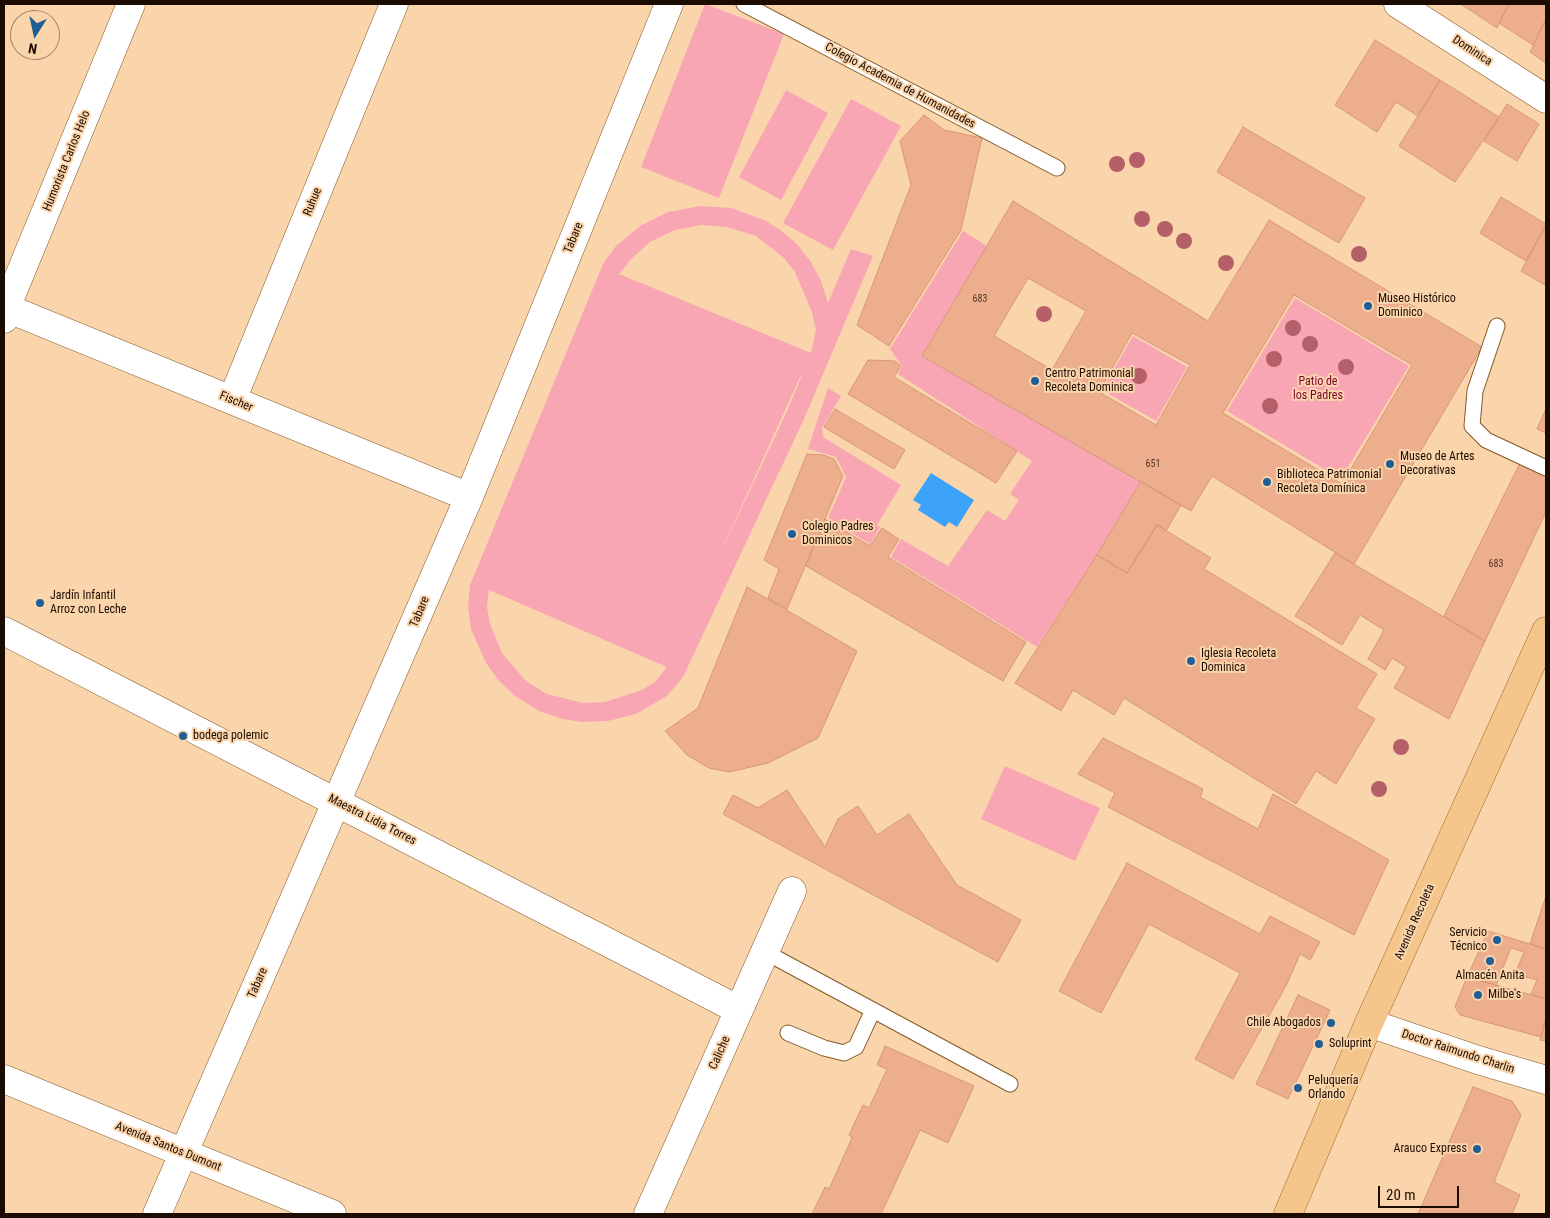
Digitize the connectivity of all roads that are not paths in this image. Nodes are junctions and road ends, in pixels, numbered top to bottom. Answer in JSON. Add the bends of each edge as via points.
{"nodes":[{"id":1,"x":131,"y":4,"type":"edge"},
{"id":2,"x":394,"y":4,"type":"edge"},
{"id":3,"x":668,"y":4,"type":"edge"},
{"id":4,"x":744,"y":4,"type":"edge"},
{"id":5,"x":1398,"y":4,"type":"edge"},
{"id":6,"x":1546,"y":99,"type":"edge"},
{"id":7,"x":1057,"y":168,"type":"dead end"},
{"id":8,"x":5,"y":311,"type":"edge"},
{"id":9,"x":1497,"y":326,"type":"dead end"},
{"id":10,"x":232,"y":400,"type":"junction"},
{"id":11,"x":1546,"y":468,"type":"edge"},
{"id":12,"x":469,"y":497,"type":"junction"},
{"id":13,"x":4,"y":631,"type":"edge"},
{"id":14,"x":1546,"y":631,"type":"edge"},
{"id":15,"x":337,"y":802,"type":"junction"},
{"id":16,"x":792,"y":891,"type":"dead end"},
{"id":17,"x":765,"y":952,"type":"junction"},
{"id":18,"x":739,"y":1010,"type":"junction"},
{"id":19,"x":873,"y":1010,"type":"junction"},
{"id":20,"x":1369,"y":1023,"type":"junction"},
{"id":21,"x":788,"y":1033,"type":"dead end"},
{"id":22,"x":4,"y":1080,"type":"edge"},
{"id":23,"x":1546,"y":1080,"type":"edge"},
{"id":24,"x":1010,"y":1084,"type":"dead end"},
{"id":25,"x":183,"y":1153,"type":"junction"},
{"id":26,"x":156,"y":1214,"type":"edge"},
{"id":27,"x":332,"y":1214,"type":"edge"},
{"id":28,"x":648,"y":1214,"type":"edge"},
{"id":29,"x":1288,"y":1214,"type":"edge"}],
"edges":[{"from":1,"to":8,"type":"street","name":"Humorista Carlos Helo"},
{"from":2,"to":10,"type":"street","name":"Ruhue"},
{"from":3,"to":12,"type":"street","name":"Tabare"},
{"from":4,"to":7,"type":"lane","name":"Colegio Academia de Humanidades"},
{"from":5,"to":6,"type":"street","name":"Dominica"},
{"from":8,"to":10,"type":"street","name":"Fischer"},
{"from":9,"to":11,"type":"lane","via":[[1475,391],[1472,426],[1486,440]]},
{"from":10,"to":12,"type":"street","name":"Fischer"},
{"from":12,"to":15,"type":"street","name":"Tabare"},
{"from":13,"to":15,"type":"street","name":"Maestra Lidia Torres"},
{"from":14,"to":20,"type":"main road","name":"Avenida Recoleta"},
{"from":15,"to":18,"type":"street","name":"Maestra Lidia Torres"},
{"from":15,"to":25,"type":"street","name":"Tabare"},
{"from":16,"to":17,"type":"street","name":"Caliche"},
{"from":17,"to":18,"type":"street","name":"Caliche"},
{"from":17,"to":19,"type":"lane"},
{"from":18,"to":28,"type":"street","name":"Caliche"},
{"from":19,"to":21,"type":"lane","via":[[856,1047],[844,1054]]},
{"from":19,"to":24,"type":"lane"},
{"from":20,"to":23,"type":"street","name":"Doctor Raimundo Charlin"},
{"from":20,"to":29,"type":"main road","name":"Avenida Recoleta"},
{"from":22,"to":25,"type":"street","name":"Avenida Santos Dumont"},
{"from":25,"to":26,"type":"street","name":"Tabare"},
{"from":25,"to":27,"type":"street","name":"Avenida Santos Dumont"}]}
